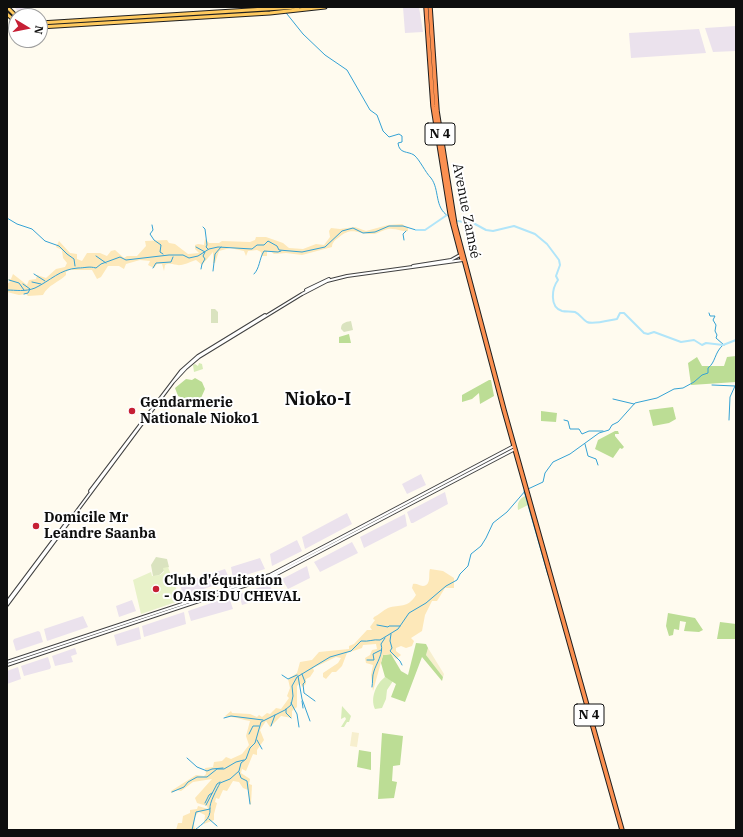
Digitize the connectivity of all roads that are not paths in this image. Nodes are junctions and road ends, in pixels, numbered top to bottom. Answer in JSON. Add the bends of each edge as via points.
{"nodes":[{"id":1,"x":298,"y":7,"type":"edge"},
{"id":2,"x":325,"y":7,"type":"edge"},
{"id":3,"x":426,"y":7,"type":"edge"},
{"id":4,"x":430,"y":7,"type":"edge"},
{"id":5,"x":279,"y":10,"type":"junction"},
{"id":6,"x":286,"y":10,"type":"junction"},
{"id":7,"x":48,"y":23,"type":"edge"},
{"id":8,"x":48,"y":26,"type":"edge"},
{"id":9,"x":460,"y":254,"type":"junction"},
{"id":10,"x":463,"y":259,"type":"junction"},
{"id":11,"x":515,"y":448,"type":"junction"},
{"id":12,"x":7,"y":604,"type":"edge"},
{"id":13,"x":7,"y":664,"type":"edge"},
{"id":14,"x":622,"y":830,"type":"edge"}],
"edges":[{"from":1,"to":6,"type":"main road"},
{"from":2,"to":6,"type":"main road"},
{"from":3,"to":9,"type":"highway","name":"Avenue Zamsé","number":"N 4","via":[[434,106],[450,213]]},
{"from":4,"to":10,"type":"highway","name":"Avenue Zamsé","number":"N 4","via":[[437,111],[454,221]]},
{"from":5,"to":6,"type":"main road"},
{"from":5,"to":7,"type":"main road"},
{"from":5,"to":8,"type":"main road"},
{"from":9,"to":10,"type":"highway","name":"Avenue Zamsé","number":"N 4"},
{"from":9,"to":12,"type":"street","via":[[458,258],[449,260],[345,275],[327,280],[312,286],[198,356],[181,371],[165,391]]},
{"from":10,"to":11,"type":"highway","name":"Avenue Zamsé","number":"N 4"},
{"from":10,"to":12,"type":"street","via":[[327,281],[199,357],[173,382]]},
{"from":11,"to":13,"type":"street","via":[[271,578]]},
{"from":11,"to":14,"type":"highway","number":"N 4"}]}
